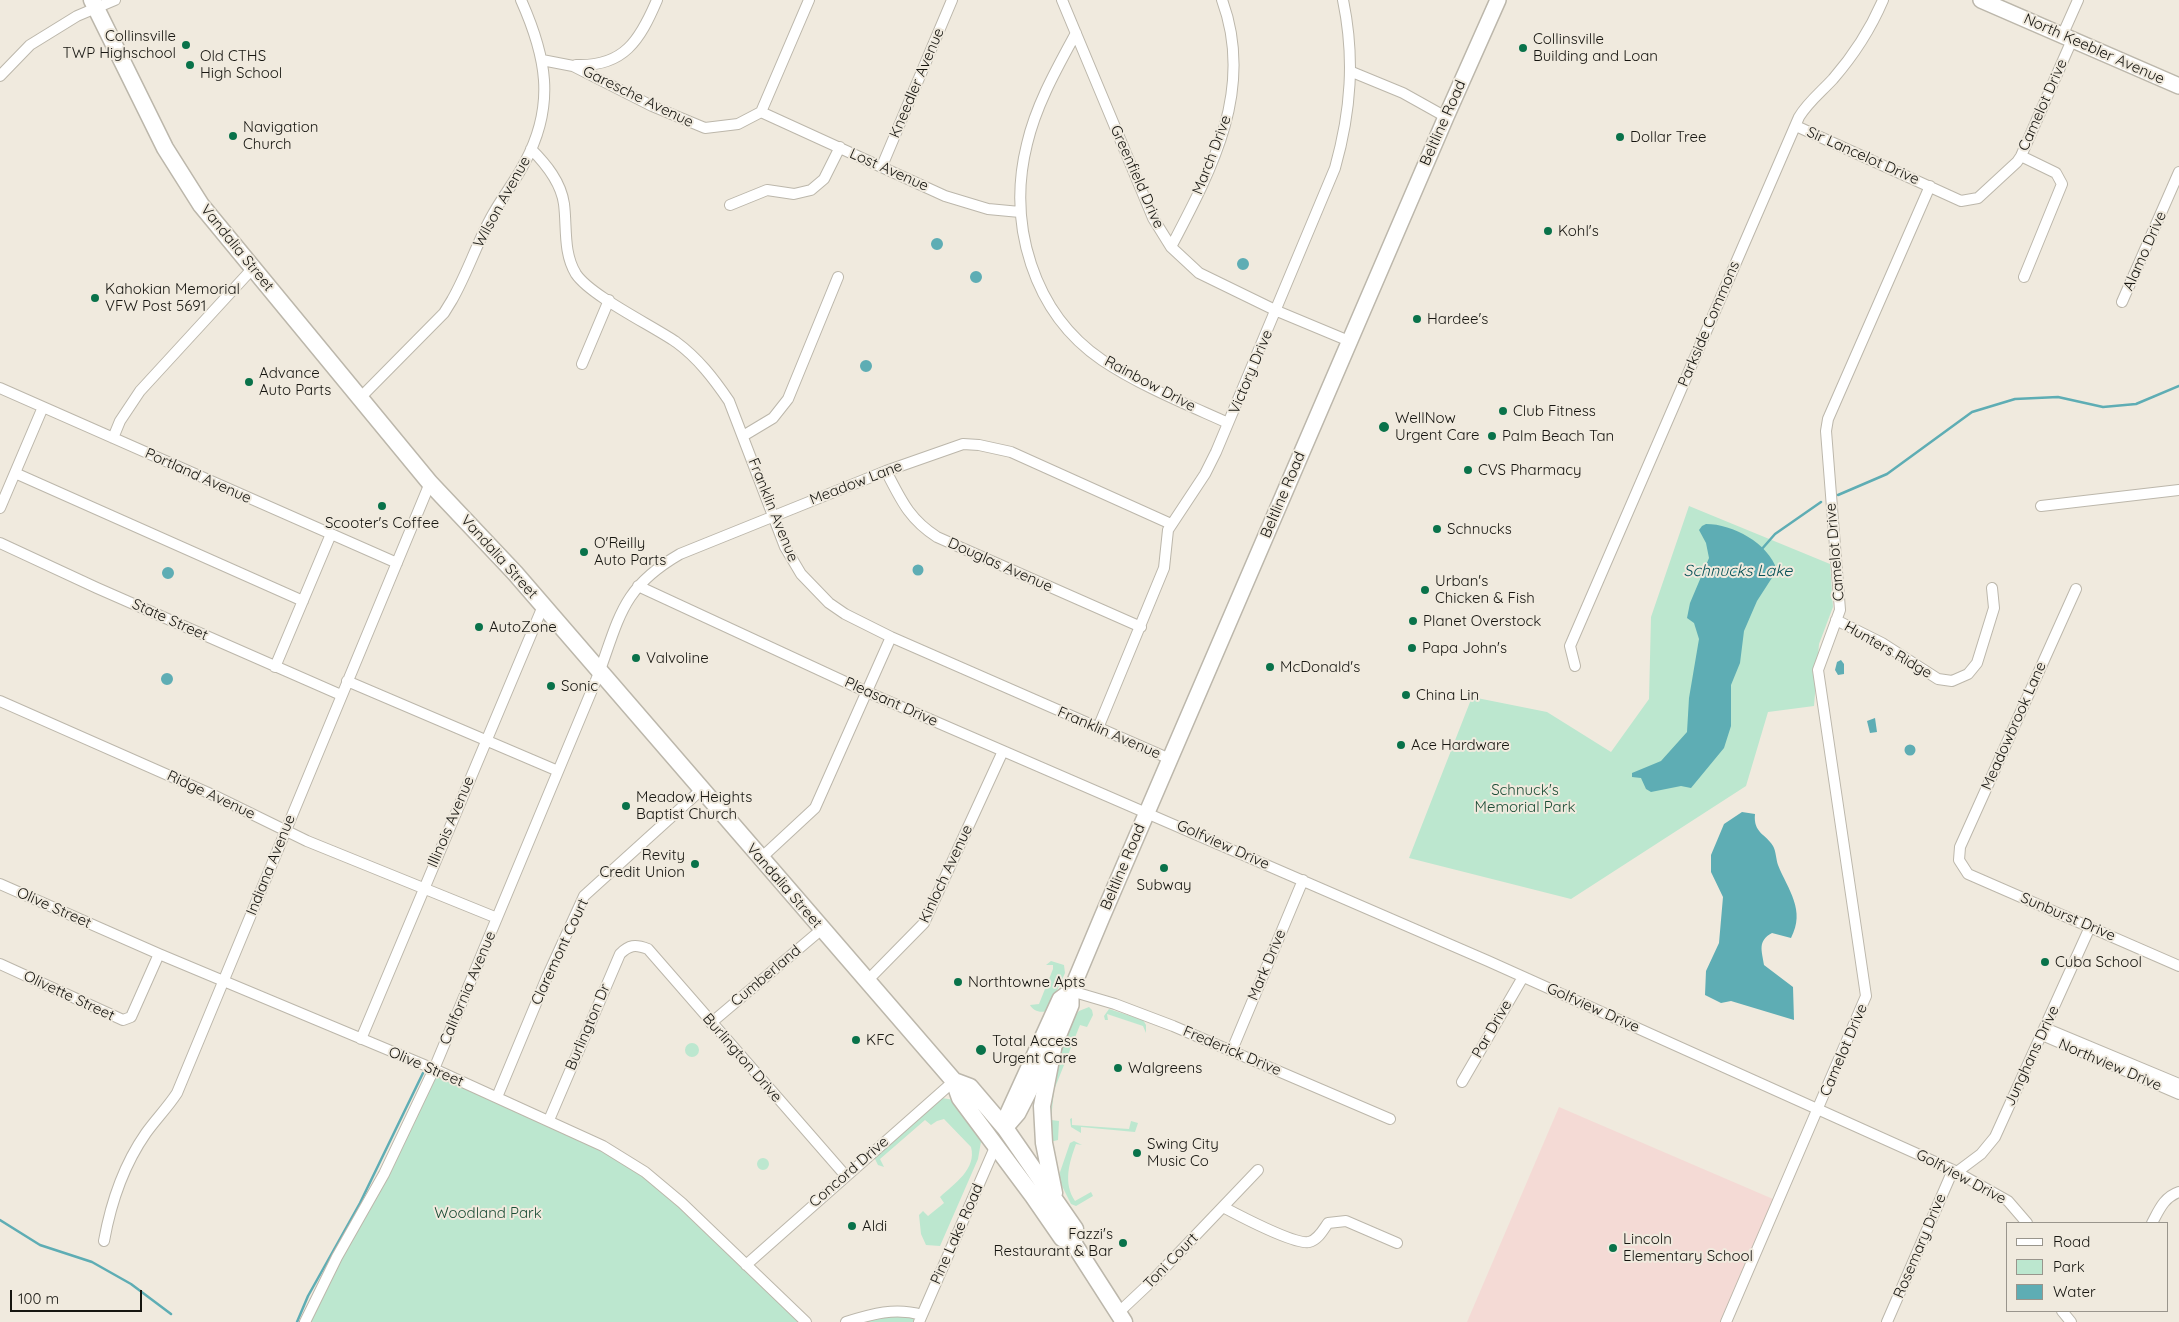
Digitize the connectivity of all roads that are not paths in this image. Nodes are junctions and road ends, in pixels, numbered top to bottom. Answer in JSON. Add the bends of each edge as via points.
{"nodes":[{"id":1,"x":114,"y":0,"type":"edge"},
{"id":2,"x":521,"y":0,"type":"edge"},
{"id":3,"x":657,"y":0,"type":"edge"},
{"id":4,"x":808,"y":0,"type":"edge"},
{"id":5,"x":952,"y":0,"type":"edge"},
{"id":6,"x":1062,"y":0,"type":"edge"},
{"id":7,"x":1222,"y":0,"type":"edge"},
{"id":8,"x":1343,"y":0,"type":"edge"},
{"id":9,"x":1883,"y":0,"type":"edge"},
{"id":10,"x":1981,"y":0,"type":"edge"},
{"id":11,"x":2078,"y":0,"type":"edge"},
{"id":12,"x":1493,"y":2,"type":"edge"},
{"id":13,"x":94,"y":4,"type":"edge"},
{"id":14,"x":1076,"y":33,"type":"junction"},
{"id":15,"x":2067,"y":38,"type":"junction"},
{"id":16,"x":542,"y":60,"type":"junction"},
{"id":17,"x":573,"y":66,"type":"junction"},
{"id":18,"x":1352,"y":72,"type":"junction"},
{"id":19,"x":0,"y":76,"type":"edge"},
{"id":20,"x":2179,"y":86,"type":"edge"},
{"id":21,"x":761,"y":112,"type":"junction"},
{"id":22,"x":1446,"y":117,"type":"junction"},
{"id":23,"x":1796,"y":126,"type":"junction"},
{"id":24,"x":840,"y":148,"type":"junction"},
{"id":25,"x":532,"y":149,"type":"junction"},
{"id":26,"x":2021,"y":156,"type":"junction"},
{"id":27,"x":882,"y":166,"type":"junction"},
{"id":28,"x":2179,"y":172,"type":"edge"},
{"id":29,"x":1930,"y":186,"type":"junction"},
{"id":30,"x":730,"y":205,"type":"dead end"},
{"id":31,"x":1020,"y":212,"type":"junction"},
{"id":32,"x":1171,"y":247,"type":"junction"},
{"id":33,"x":253,"y":268,"type":"junction"},
{"id":34,"x":838,"y":277,"type":"dead end"},
{"id":35,"x":2024,"y":277,"type":"dead end"},
{"id":36,"x":609,"y":300,"type":"junction"},
{"id":37,"x":2122,"y":302,"type":"dead end"},
{"id":38,"x":1277,"y":311,"type":"junction"},
{"id":39,"x":1349,"y":341,"type":"junction"},
{"id":40,"x":582,"y":364,"type":"dead end"},
{"id":41,"x":0,"y":388,"type":"edge"},
{"id":42,"x":360,"y":398,"type":"junction"},
{"id":43,"x":43,"y":407,"type":"junction"},
{"id":44,"x":1228,"y":423,"type":"junction"},
{"id":45,"x":743,"y":436,"type":"junction"},
{"id":46,"x":113,"y":438,"type":"junction"},
{"id":47,"x":886,"y":471,"type":"junction"},
{"id":48,"x":14,"y":473,"type":"junction"},
{"id":49,"x":430,"y":483,"type":"junction"},
{"id":50,"x":2179,"y":490,"type":"edge"},
{"id":51,"x":2041,"y":506,"type":"dead end"},
{"id":52,"x":0,"y":508,"type":"edge"},
{"id":53,"x":773,"y":516,"type":"junction"},
{"id":54,"x":1171,"y":524,"type":"junction"},
{"id":55,"x":331,"y":534,"type":"junction"},
{"id":56,"x":0,"y":543,"type":"edge"},
{"id":57,"x":396,"y":563,"type":"junction"},
{"id":58,"x":638,"y":586,"type":"junction"},
{"id":59,"x":1992,"y":588,"type":"dead end"},
{"id":60,"x":2076,"y":589,"type":"dead end"},
{"id":61,"x":303,"y":601,"type":"junction"},
{"id":62,"x":543,"y":606,"type":"junction"},
{"id":63,"x":1836,"y":620,"type":"junction"},
{"id":64,"x":1141,"y":627,"type":"junction"},
{"id":65,"x":891,"y":637,"type":"junction"},
{"id":66,"x":1575,"y":666,"type":"dead end"},
{"id":67,"x":275,"y":667,"type":"junction"},
{"id":68,"x":599,"y":672,"type":"junction"},
{"id":69,"x":347,"y":681,"type":"junction"},
{"id":70,"x":867,"y":692,"type":"junction"},
{"id":71,"x":341,"y":695,"type":"junction"},
{"id":72,"x":0,"y":701,"type":"edge"},
{"id":73,"x":1098,"y":728,"type":"junction"},
{"id":74,"x":486,"y":740,"type":"junction"},
{"id":75,"x":1003,"y":751,"type":"junction"},
{"id":76,"x":1170,"y":759,"type":"junction"},
{"id":77,"x":558,"y":771,"type":"junction"},
{"id":78,"x":701,"y":790,"type":"junction"},
{"id":79,"x":1147,"y":812,"type":"junction"},
{"id":80,"x":286,"y":830,"type":"junction"},
{"id":81,"x":760,"y":859,"type":"junction"},
{"id":82,"x":1960,"y":864,"type":"joint"},
{"id":83,"x":1303,"y":880,"type":"junction"},
{"id":84,"x":0,"y":884,"type":"edge"},
{"id":85,"x":423,"y":890,"type":"junction"},
{"id":86,"x":497,"y":918,"type":"junction"},
{"id":87,"x":2090,"y":927,"type":"junction"},
{"id":88,"x":822,"y":929,"type":"junction"},
{"id":89,"x":638,"y":945,"type":"joint"},
{"id":90,"x":159,"y":954,"type":"junction"},
{"id":91,"x":0,"y":964,"type":"edge"},
{"id":92,"x":2179,"y":966,"type":"edge"},
{"id":93,"x":1523,"y":977,"type":"junction"},
{"id":94,"x":867,"y":981,"type":"junction"},
{"id":95,"x":223,"y":982,"type":"junction"},
{"id":96,"x":1071,"y":992,"type":"junction"},
{"id":97,"x":711,"y":1023,"type":"junction"},
{"id":98,"x":2044,"y":1031,"type":"junction"},
{"id":99,"x":361,"y":1039,"type":"junction"},
{"id":100,"x":1053,"y":1049,"type":"junction"},
{"id":101,"x":1232,"y":1050,"type":"junction"},
{"id":102,"x":434,"y":1069,"type":"junction"},
{"id":103,"x":954,"y":1081,"type":"junction"},
{"id":104,"x":1462,"y":1082,"type":"dead end"},
{"id":105,"x":2179,"y":1084,"type":"edge"},
{"id":106,"x":2179,"y":1094,"type":"edge"},
{"id":107,"x":497,"y":1097,"type":"junction"},
{"id":108,"x":1819,"y":1109,"type":"junction"},
{"id":109,"x":1390,"y":1119,"type":"dead end"},
{"id":110,"x":549,"y":1120,"type":"junction"},
{"id":111,"x":1004,"y":1128,"type":"junction"},
{"id":112,"x":996,"y":1146,"type":"junction"},
{"id":113,"x":1258,"y":1170,"type":"dead end"},
{"id":114,"x":1955,"y":1171,"type":"junction"},
{"id":115,"x":845,"y":1175,"type":"junction"},
{"id":116,"x":2179,"y":1192,"type":"edge"},
{"id":117,"x":1055,"y":1200,"type":"junction"},
{"id":118,"x":1223,"y":1207,"type":"junction"},
{"id":119,"x":2026,"y":1222,"type":"edge"},
{"id":120,"x":2152,"y":1222,"type":"edge"},
{"id":121,"x":104,"y":1241,"type":"dead end"},
{"id":122,"x":1397,"y":1243,"type":"dead end"},
{"id":123,"x":1074,"y":1244,"type":"junction"},
{"id":124,"x":746,"y":1265,"type":"junction"},
{"id":125,"x":2063,"y":1312,"type":"edge"},
{"id":126,"x":920,"y":1318,"type":"edge"},
{"id":127,"x":1121,"y":1318,"type":"edge"},
{"id":128,"x":305,"y":1322,"type":"edge"},
{"id":129,"x":806,"y":1322,"type":"edge"},
{"id":130,"x":846,"y":1322,"type":"edge"},
{"id":131,"x":1726,"y":1322,"type":"edge"},
{"id":132,"x":1887,"y":1322,"type":"edge"},
{"id":133,"x":2071,"y":1322,"type":"edge"}],
"edges":[{"from":1,"to":13,"type":"street"},
{"from":2,"to":16,"type":"street","name":"Wilson Avenue","via":[[536,34]]},
{"from":3,"to":17,"type":"street","via":[[639,37],[621,54],[598,65]]},
{"from":4,"to":21,"type":"street"},
{"from":5,"to":27,"type":"street","name":"Kneedler Avenue"},
{"from":6,"to":14,"type":"street","name":"Greenfield Drive"},
{"from":7,"to":32,"type":"street","name":"March Drive","via":[[1234,54],[1228,118],[1206,175]]},
{"from":8,"to":18,"type":"street","name":"Victory Drive"},
{"from":9,"to":23,"type":"street","name":"Parkside Commons","via":[[1846,64],[1806,105]]},
{"from":10,"to":15,"type":"main road","name":"North Keebler Avenue"},
{"from":11,"to":15,"type":"street","name":"Camelot Drive"},
{"from":12,"to":22,"type":"main road","name":"Beltline Road"},
{"from":13,"to":19,"type":"street","via":[[30,45]]},
{"from":13,"to":33,"type":"main road","name":"Vandalia Street","via":[[183,178]]},
{"from":14,"to":31,"type":"street","name":"Rainbow Drive","via":[[1033,124],[1022,168]]},
{"from":14,"to":32,"type":"street","name":"Greenfield Drive","via":[[1153,218]]},
{"from":15,"to":20,"type":"main road","name":"North Keebler Avenue"},
{"from":15,"to":26,"type":"street","name":"Camelot Drive"},
{"from":16,"to":17,"type":"street","name":"Garesche Avenue"},
{"from":16,"to":25,"type":"street","name":"Wilson Avenue","via":[[542,114]]},
{"from":17,"to":21,"type":"street","name":"Garesche Avenue","via":[[652,106],[705,128],[738,124]]},
{"from":18,"to":22,"type":"street","via":[[1404,94]]},
{"from":18,"to":38,"type":"street","name":"Victory Drive","via":[[1348,112],[1335,168]]},
{"from":21,"to":24,"type":"street","name":"Lost Avenue"},
{"from":22,"to":39,"type":"main road","name":"Beltline Road"},
{"from":23,"to":29,"type":"street","name":"Sir Lancelot Drive"},
{"from":23,"to":66,"type":"street","name":"Parkside Commons","via":[[1570,646]]},
{"from":24,"to":27,"type":"street","name":"Lost Avenue"},
{"from":24,"to":30,"type":"street","via":[[824,179],[811,190],[794,194],[767,190]]},
{"from":25,"to":36,"type":"street","name":"Franklin Avenue","via":[[550,171],[564,201],[571,265],[585,284]]},
{"from":25,"to":42,"type":"street","name":"Wilson Avenue","via":[[492,215],[444,312]]},
{"from":26,"to":29,"type":"street","name":"Camelot Drive","via":[[1974,200],[1961,201]]},
{"from":26,"to":35,"type":"street","via":[[2056,173],[2062,184]]},
{"from":27,"to":31,"type":"street","name":"Lost Avenue","via":[[966,203]]},
{"from":28,"to":37,"type":"street","name":"Alamo Drive"},
{"from":29,"to":63,"type":"street","name":"Camelot Drive","via":[[1828,419],[1826,431],[1840,610]]},
{"from":31,"to":44,"type":"street","name":"Rainbow Drive","via":[[1022,232],[1035,277],[1055,313],[1082,344],[1135,379]]},
{"from":32,"to":38,"type":"street","name":"Greenfield Drive","via":[[1212,280]]},
{"from":33,"to":42,"type":"main road","name":"Vandalia Street"},
{"from":33,"to":46,"type":"street","via":[[140,391]]},
{"from":34,"to":45,"type":"street","via":[[788,399],[773,418]]},
{"from":36,"to":40,"type":"street"},
{"from":36,"to":45,"type":"street","name":"Franklin Avenue","via":[[677,343],[704,367],[730,401]]},
{"from":38,"to":39,"type":"street","name":"Greenfield Drive"},
{"from":38,"to":44,"type":"street","name":"Victory Drive"},
{"from":39,"to":76,"type":"main road","name":"Beltline Road"},
{"from":41,"to":43,"type":"street","name":"Portland Avenue"},
{"from":42,"to":49,"type":"main road","name":"Vandalia Street"},
{"from":43,"to":46,"type":"street","name":"Portland Avenue"},
{"from":43,"to":48,"type":"street"},
{"from":44,"to":54,"type":"street","name":"Victory Drive","via":[[1205,474]]},
{"from":45,"to":53,"type":"street","name":"Franklin Avenue"},
{"from":46,"to":55,"type":"street","name":"Portland Avenue"},
{"from":47,"to":53,"type":"street","name":"Meadow Lane"},
{"from":47,"to":54,"type":"street","name":"Meadow Lane","via":[[963,444],[997,448]]},
{"from":47,"to":64,"type":"street","name":"Douglas Avenue","via":[[905,508],[937,537]]},
{"from":48,"to":52,"type":"street"},
{"from":48,"to":61,"type":"street"},
{"from":49,"to":57,"type":"street","name":"Indiana Avenue"},
{"from":49,"to":62,"type":"main road","name":"Vandalia Street"},
{"from":50,"to":51,"type":"street"},
{"from":53,"to":58,"type":"street","name":"Meadow Lane","via":[[680,554]]},
{"from":53,"to":65,"type":"street","name":"Franklin Avenue","via":[[792,561],[814,590],[845,614]]},
{"from":54,"to":64,"type":"street","name":"Victory Drive","via":[[1164,568]]},
{"from":55,"to":57,"type":"street","name":"Portland Avenue"},
{"from":55,"to":61,"type":"street"},
{"from":56,"to":67,"type":"street","name":"State Street"},
{"from":57,"to":69,"type":"street","name":"Indiana Avenue"},
{"from":58,"to":68,"type":"street","name":"Meadow Lane","via":[[623,606]]},
{"from":58,"to":70,"type":"street","name":"Pleasant Drive"},
{"from":59,"to":63,"type":"street","name":"Hunters Ridge","via":[[1994,608],[1977,663],[1962,678],[1952,681],[1933,676],[1882,643]]},
{"from":60,"to":82,"type":"street","name":"Meadowbrook Lane","via":[[1960,847]]},
{"from":61,"to":67,"type":"street"},
{"from":62,"to":68,"type":"main road","name":"Vandalia Street"},
{"from":62,"to":74,"type":"street","name":"Illinois Avenue"},
{"from":63,"to":108,"type":"street","name":"Camelot Drive","via":[[1818,670],[1866,996]]},
{"from":64,"to":73,"type":"street","name":"Victory Drive"},
{"from":65,"to":70,"type":"street"},
{"from":65,"to":73,"type":"street","name":"Franklin Avenue"},
{"from":67,"to":71,"type":"street","name":"State Street"},
{"from":68,"to":77,"type":"street","name":"California Avenue"},
{"from":68,"to":78,"type":"main road","name":"Vandalia Street"},
{"from":69,"to":71,"type":"street","name":"Indiana Avenue"},
{"from":69,"to":74,"type":"street"},
{"from":70,"to":75,"type":"street","name":"Pleasant Drive"},
{"from":70,"to":81,"type":"street","via":[[815,808]]},
{"from":71,"to":80,"type":"street","name":"Indiana Avenue"},
{"from":72,"to":80,"type":"street","name":"Ridge Avenue"},
{"from":73,"to":76,"type":"street","name":"Franklin Avenue"},
{"from":74,"to":77,"type":"street"},
{"from":74,"to":85,"type":"street","name":"Illinois Avenue"},
{"from":75,"to":79,"type":"street","name":"Pleasant Drive"},
{"from":75,"to":94,"type":"street","name":"Kinloch Avenue","via":[[924,923]]},
{"from":76,"to":79,"type":"main road","name":"Beltline Road"},
{"from":77,"to":86,"type":"street","name":"California Avenue"},
{"from":78,"to":81,"type":"main road","name":"Vandalia Street"},
{"from":78,"to":107,"type":"street","name":"Claremont Court","via":[[584,896]]},
{"from":79,"to":83,"type":"street","name":"Golfview Drive"},
{"from":79,"to":96,"type":"main road","name":"Beltline Road"},
{"from":80,"to":85,"type":"street","name":"Ridge Avenue"},
{"from":80,"to":95,"type":"street","name":"Indiana Avenue"},
{"from":81,"to":88,"type":"main road","name":"Vandalia Street"},
{"from":82,"to":87,"type":"street","name":"Sunburst Drive","via":[[1968,874]]},
{"from":83,"to":93,"type":"street","name":"Golfview Drive"},
{"from":83,"to":101,"type":"street","name":"Mark Drive"},
{"from":84,"to":90,"type":"street","name":"Olive Street"},
{"from":85,"to":86,"type":"street","name":"Ridge Avenue"},
{"from":85,"to":99,"type":"street","name":"Illinois Avenue"},
{"from":86,"to":102,"type":"street","name":"California Avenue"},
{"from":87,"to":92,"type":"street","name":"Sunburst Drive"},
{"from":87,"to":98,"type":"street","name":"Junghans Drive"},
{"from":88,"to":94,"type":"main road","name":"Vandalia Street"},
{"from":88,"to":97,"type":"street","name":"Cumberland"},
{"from":89,"to":97,"type":"street","name":"Burlington Drive","via":[[648,949]]},
{"from":89,"to":110,"type":"street","name":"Burlington Dr","via":[[627,946],[620,954]]},
{"from":90,"to":91,"type":"street","name":"Olivette Street","via":[[131,1017],[123,1020]]},
{"from":90,"to":95,"type":"street","name":"Olive Street"},
{"from":93,"to":104,"type":"street","name":"Par Drive"},
{"from":93,"to":108,"type":"street","name":"Golfview Drive"},
{"from":94,"to":103,"type":"main road","name":"Vandalia Street"},
{"from":95,"to":99,"type":"street","name":"Olive Street"},
{"from":95,"to":121,"type":"street","name":"Indiana Avenue","via":[[177,1093],[146,1133],[122,1176]]},
{"from":96,"to":100,"type":"main road","name":"Beltline Road","via":[[1071,1005]]},
{"from":96,"to":101,"type":"street","name":"Frederick Drive","via":[[1115,1004]]},
{"from":96,"to":111,"type":"main road","name":"Beltline Road","via":[[1060,999],[1008,1109]]},
{"from":97,"to":115,"type":"street","name":"Burlington Drive"},
{"from":98,"to":105,"type":"street"},
{"from":98,"to":106,"type":"street","name":"Northview Drive"},
{"from":98,"to":114,"type":"street","name":"Junghans Drive","via":[[1995,1137],[1981,1154]]},
{"from":99,"to":102,"type":"street","name":"Olive Street"},
{"from":100,"to":111,"type":"main road","name":"Beltline Road","via":[[1018,1113]]},
{"from":100,"to":117,"type":"main road","via":[[1042,1106],[1045,1148]]},
{"from":101,"to":109,"type":"street","name":"Frederick Drive"},
{"from":102,"to":107,"type":"street","name":"Olive Street"},
{"from":102,"to":128,"type":"street","name":"California Avenue","via":[[384,1174]]},
{"from":103,"to":111,"type":"main road","name":"Vandalia Street","via":[[970,1087]]},
{"from":103,"to":112,"type":"main road","name":"Vandalia Street","via":[[960,1098]]},
{"from":103,"to":115,"type":"street","name":"Concord Drive"},
{"from":107,"to":110,"type":"street","name":"Olive Street"},
{"from":108,"to":114,"type":"street","name":"Golfview Drive"},
{"from":108,"to":131,"type":"street","name":"Camelot Drive"},
{"from":110,"to":124,"type":"street","name":"Olive Street","via":[[603,1146],[645,1172]]},
{"from":111,"to":112,"type":"main road","name":"Beltline Road"},
{"from":111,"to":117,"type":"main road","name":"Vandalia Street"},
{"from":112,"to":123,"type":"main road","name":"Vandalia Street","via":[[1062,1238]]},
{"from":112,"to":126,"type":"street","name":"Pine Lake Road"},
{"from":113,"to":118,"type":"street","name":"Toni Court"},
{"from":114,"to":119,"type":"street","name":"Golfview Drive","via":[[2008,1201]]},
{"from":114,"to":132,"type":"street","name":"Rosemary Drive"},
{"from":115,"to":124,"type":"street","name":"Concord Drive"},
{"from":116,"to":120,"type":"street","via":[[2161,1205]]},
{"from":117,"to":123,"type":"main road","name":"Vandalia Street","via":[[1075,1229]]},
{"from":118,"to":122,"type":"street","via":[[1304,1242],[1315,1240],[1328,1223],[1342,1220]]},
{"from":118,"to":127,"type":"street","name":"Toni Court"},
{"from":123,"to":127,"type":"main road","name":"Vandalia Street"},
{"from":124,"to":129,"type":"street","name":"Olive Street"},
{"from":125,"to":133,"type":"street"},
{"from":126,"to":130,"type":"street","via":[[906,1310],[874,1313]]}]}
